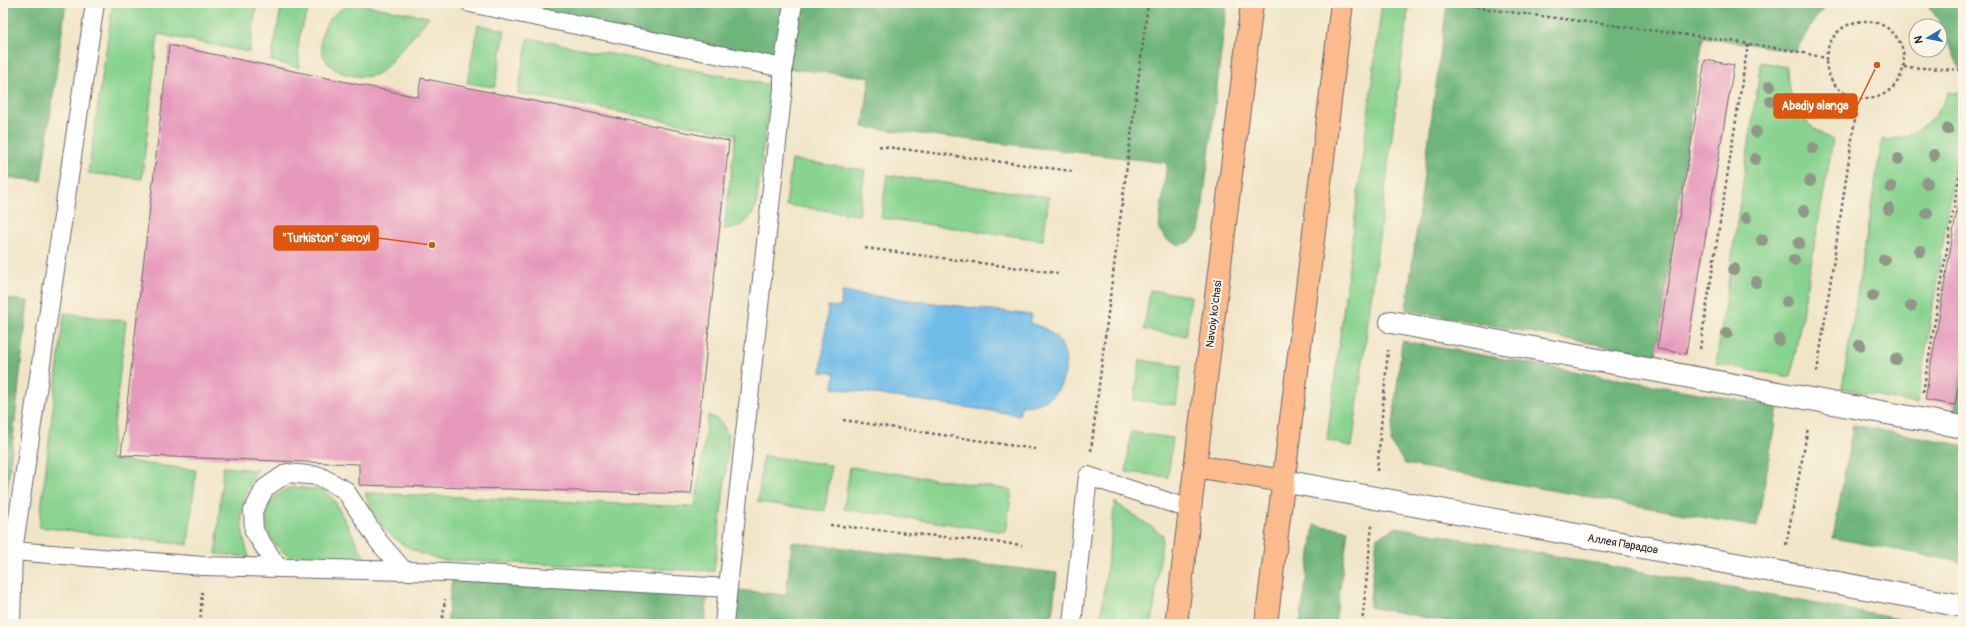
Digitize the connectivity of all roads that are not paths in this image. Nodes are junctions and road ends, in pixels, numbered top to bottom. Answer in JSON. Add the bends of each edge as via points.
{"nodes":[{"id":1,"x":95,"y":3,"type":"edge"},
{"id":2,"x":470,"y":3,"type":"edge"},
{"id":3,"x":793,"y":3,"type":"edge"},
{"id":4,"x":1252,"y":3,"type":"edge"},
{"id":5,"x":1342,"y":3,"type":"edge"},
{"id":6,"x":782,"y":68,"type":"junction"},
{"id":7,"x":1391,"y":322,"type":"road end"},
{"id":8,"x":1963,"y":427,"type":"edge"},
{"id":9,"x":1195,"y":466,"type":"junction"},
{"id":10,"x":1283,"y":481,"type":"junction"},
{"id":11,"x":1190,"y":509,"type":"junction"},
{"id":12,"x":13,"y":551,"type":"junction"},
{"id":13,"x":278,"y":568,"type":"junction"},
{"id":14,"x":404,"y":571,"type":"junction"},
{"id":15,"x":728,"y":588,"type":"junction"},
{"id":16,"x":1963,"y":606,"type":"edge"},
{"id":17,"x":11,"y":624,"type":"edge"},
{"id":18,"x":724,"y":624,"type":"edge"},
{"id":19,"x":1072,"y":624,"type":"edge"},
{"id":20,"x":1176,"y":624,"type":"edge"},
{"id":21,"x":1266,"y":624,"type":"edge"}],
"edges":[{"from":1,"to":12,"type":"lane"},
{"from":2,"to":6,"type":"lane"},
{"from":3,"to":6,"type":"lane"},
{"from":4,"to":9,"type":"main road","name":"Navoiy ko'chasi"},
{"from":5,"to":10,"type":"main road"},
{"from":6,"to":15,"type":"lane","via":[[783,88]]},
{"from":7,"to":8,"type":"street"},
{"from":9,"to":10,"type":"main road"},
{"from":9,"to":11,"type":"main road","name":"Navoiy ko'chasi"},
{"from":10,"to":16,"type":"street","name":"Аллея Парадов"},
{"from":10,"to":21,"type":"main road"},
{"from":11,"to":19,"type":"lane","via":[[1088,476]]},
{"from":11,"to":20,"type":"main road","name":"Navoiy ko'chasi"},
{"from":12,"to":13,"type":"lane","via":[[204,566]]},
{"from":12,"to":17,"type":"lane"},
{"from":13,"to":14,"type":"lane"},
{"from":13,"to":14,"type":"lane","via":[[254,531],[253,511],[265,488],[287,473],[319,476],[345,490],[379,542]]},
{"from":14,"to":15,"type":"lane"},
{"from":15,"to":18,"type":"lane"}]}
